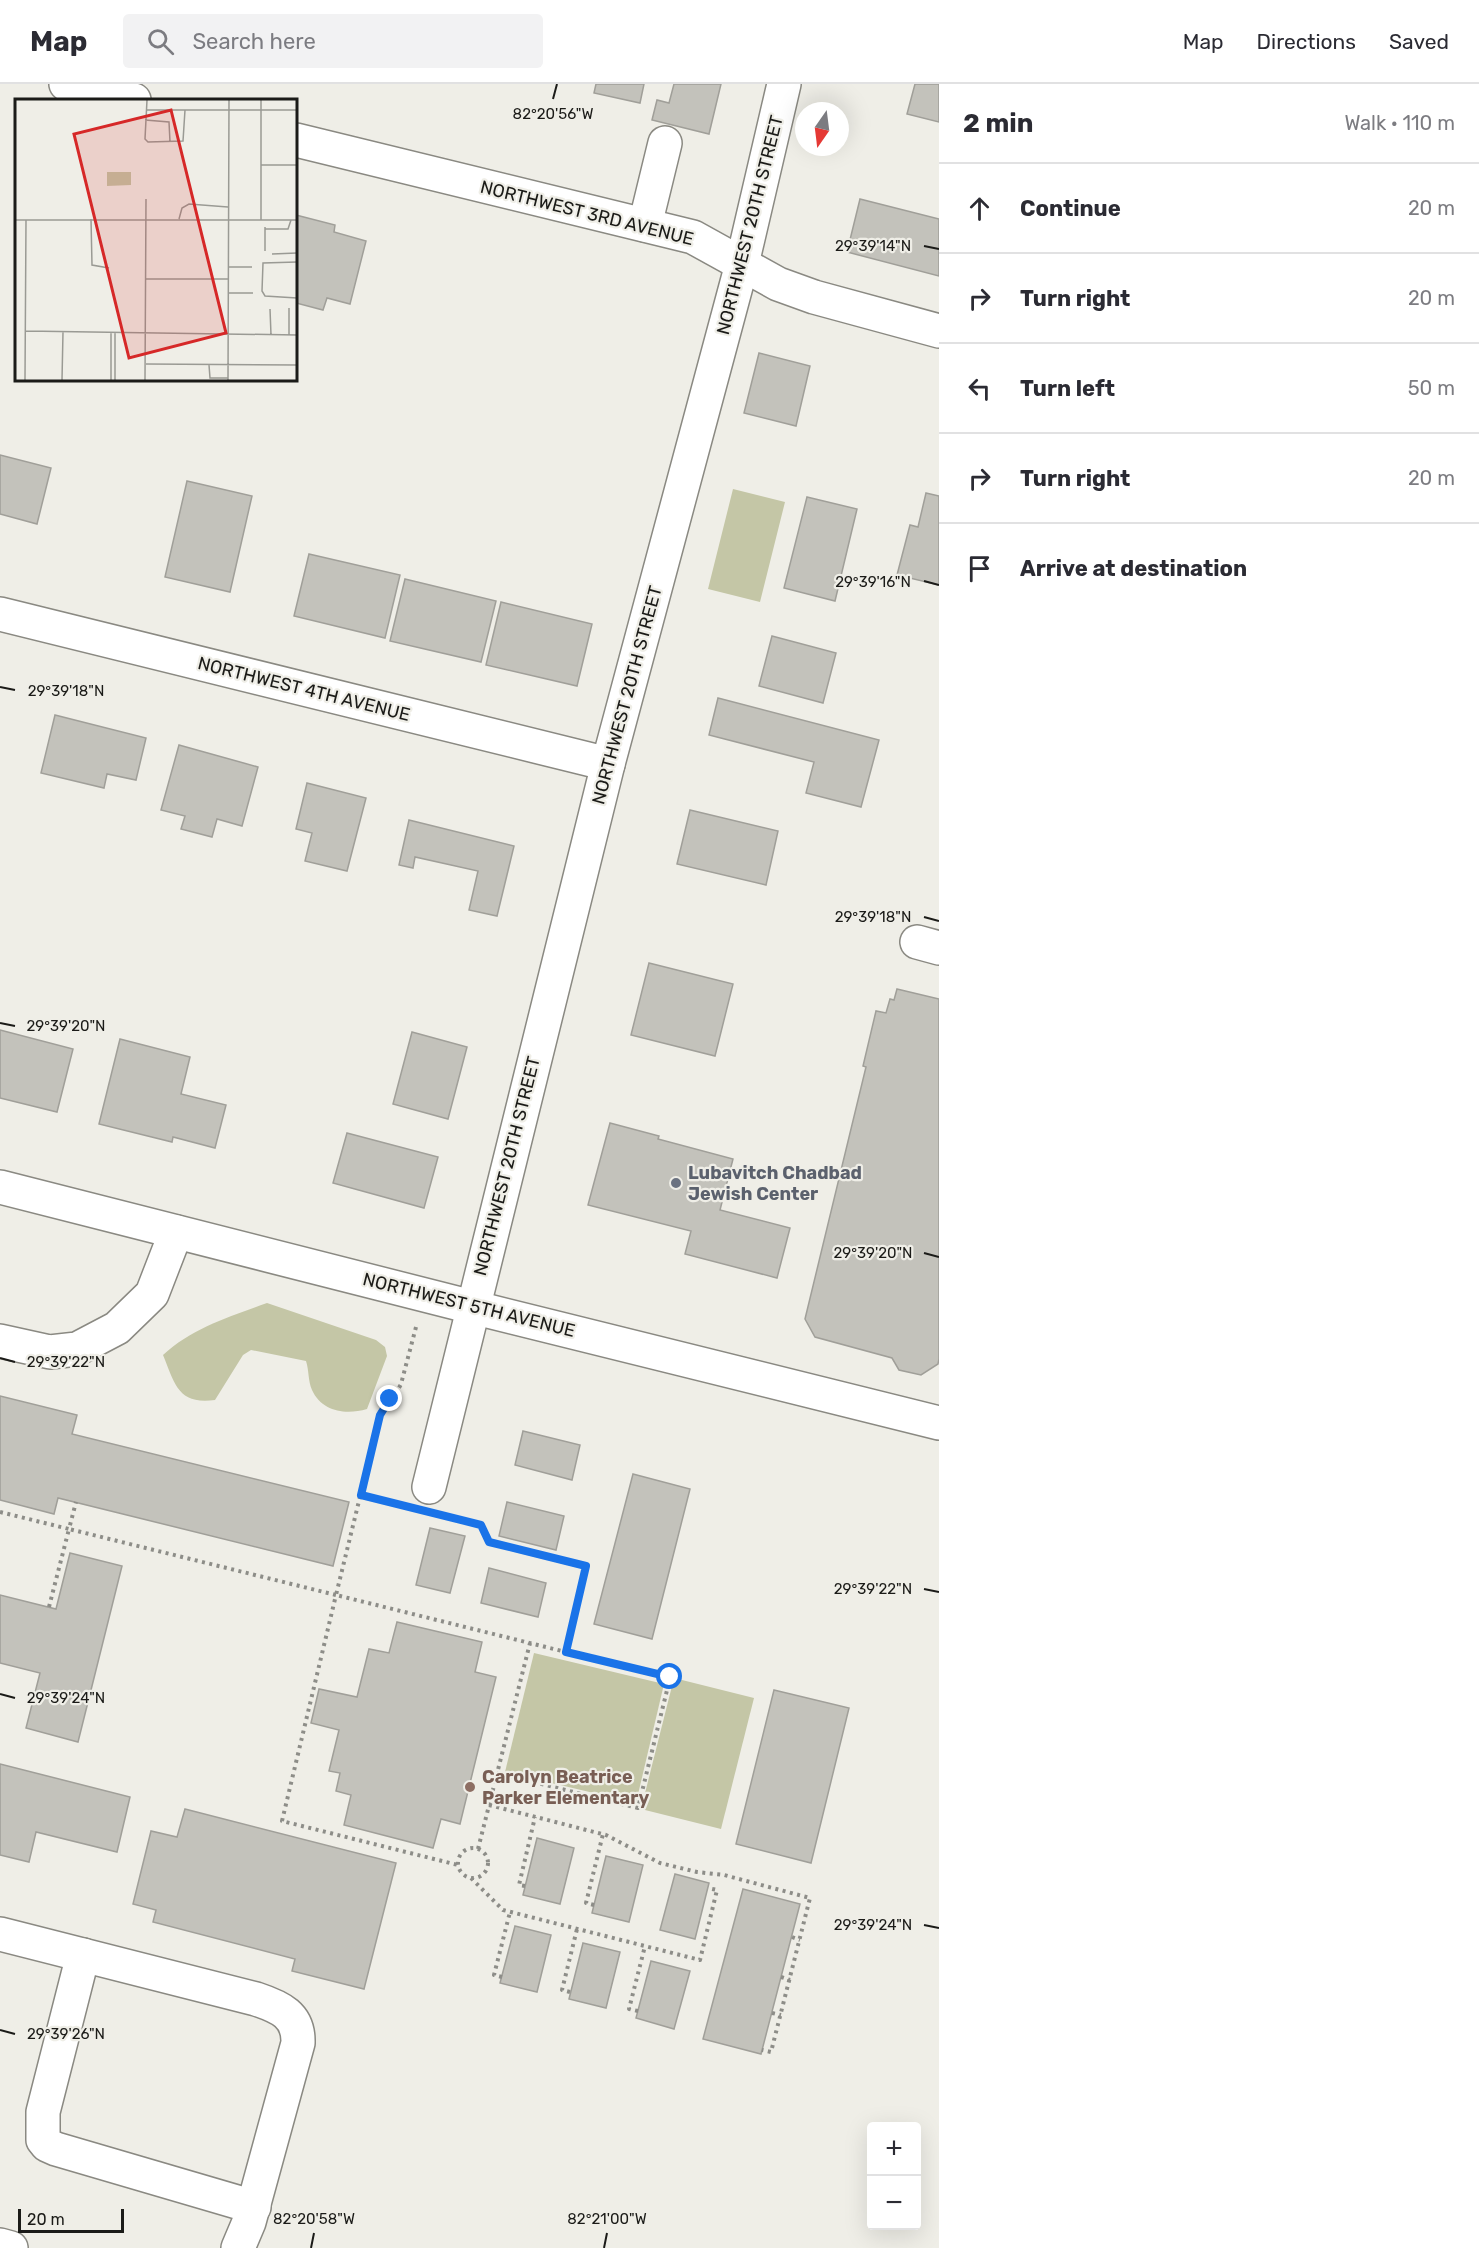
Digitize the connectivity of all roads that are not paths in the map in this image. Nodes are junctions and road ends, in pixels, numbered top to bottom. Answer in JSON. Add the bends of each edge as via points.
{"nodes":[{"id":1,"x":66,"y":84,"type":"edge"},
{"id":2,"x":784,"y":84,"type":"edge"},
{"id":3,"x":130,"y":99,"type":"edge"},
{"id":4,"x":297,"y":140,"type":"edge"},
{"id":5,"x":665,"y":143,"type":"dead end"},
{"id":6,"x":645,"y":225,"type":"junction"},
{"id":7,"x":742,"y":264,"type":"junction"},
{"id":8,"x":939,"y":331,"type":"edge"},
{"id":9,"x":0,"y":614,"type":"edge"},
{"id":10,"x":608,"y":764,"type":"junction"},
{"id":11,"x":0,"y":1187,"type":"edge"},
{"id":12,"x":176,"y":1232,"type":"junction"},
{"id":13,"x":472,"y":1307,"type":"junction"},
{"id":14,"x":0,"y":1341,"type":"edge"},
{"id":15,"x":939,"y":1423,"type":"edge"},
{"id":16,"x":424,"y":1502,"type":"road end"},
{"id":17,"x":0,"y":1934,"type":"edge"},
{"id":18,"x":83,"y":1955,"type":"junction"},
{"id":19,"x":254,"y":2207,"type":"junction"},
{"id":20,"x":0,"y":2245,"type":"edge"},
{"id":21,"x":11,"y":2248,"type":"edge"},
{"id":22,"x":238,"y":2248,"type":"edge"}],
"edges":[{"from":1,"to":3,"type":"street"},
{"from":2,"to":7,"type":"street","name":"NORTHWEST 20TH STREET"},
{"from":4,"to":6,"type":"street","name":"NORTHWEST 3RD AVENUE"},
{"from":5,"to":6,"type":"street"},
{"from":6,"to":7,"type":"street","name":"NORTHWEST 3RD AVENUE","via":[[693,237]]},
{"from":7,"to":8,"type":"street","name":"NORTHWEST 3RD AVENUE","via":[[778,284],[814,297]]},
{"from":7,"to":10,"type":"street","name":"NORTHWEST 20TH STREET"},
{"from":9,"to":10,"type":"street","name":"NORTHWEST 4TH AVENUE"},
{"from":10,"to":13,"type":"street","name":"NORTHWEST 20TH STREET"},
{"from":11,"to":12,"type":"street","name":"NORTHWEST 5TH AVENUE"},
{"from":12,"to":13,"type":"street","name":"NORTHWEST 5TH AVENUE"},
{"from":12,"to":14,"type":"street","via":[[152,1294],[117,1328],[77,1349],[50,1352]]},
{"from":13,"to":15,"type":"street","name":"NORTHWEST 5TH AVENUE"},
{"from":13,"to":16,"type":"street","name":"NORTHWEST 20TH STREET"},
{"from":17,"to":18,"type":"street"},
{"from":18,"to":19,"type":"street","via":[[43,2112],[43,2140],[56,2149]]},
{"from":18,"to":19,"type":"street","via":[[256,1999],[275,2006],[292,2019],[298,2030],[298,2043]]},
{"from":19,"to":22,"type":"street"},
{"from":20,"to":21,"type":"street"}]}
